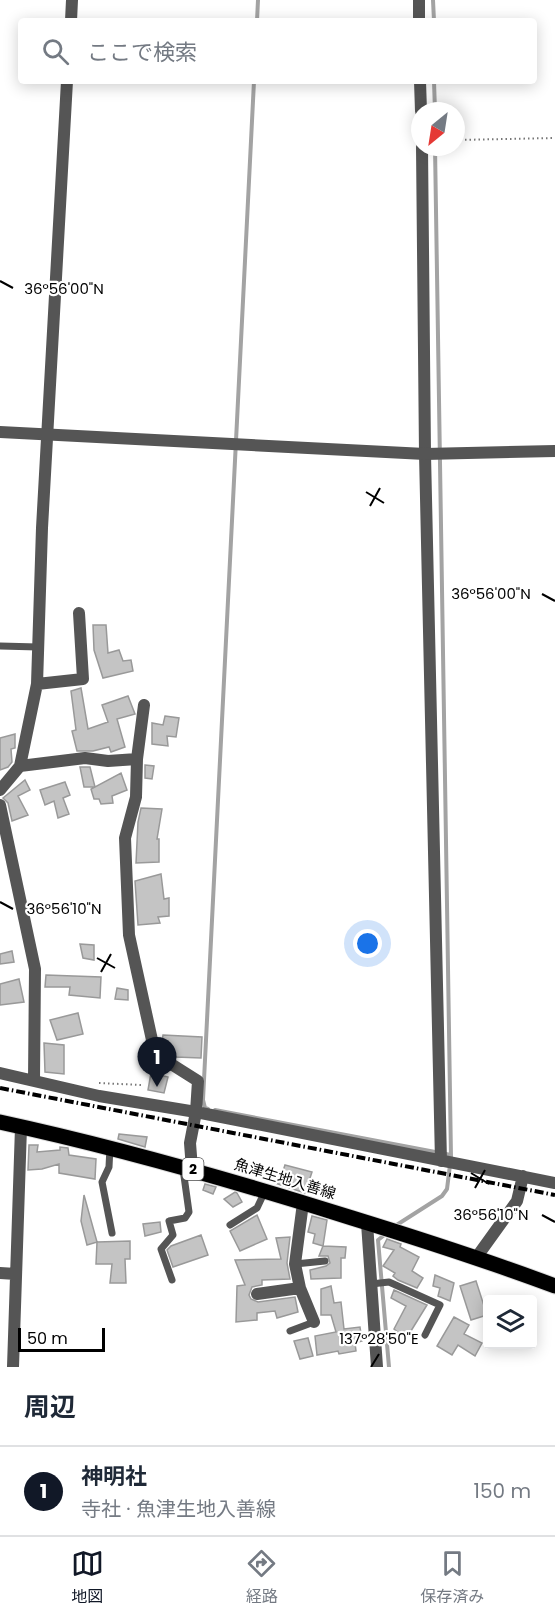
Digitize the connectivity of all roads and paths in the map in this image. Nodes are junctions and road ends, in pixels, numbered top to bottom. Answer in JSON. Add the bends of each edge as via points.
{"nodes":[{"id":1,"x":72,"y":0,"type":"edge"},
{"id":2,"x":419,"y":0,"type":"edge"},
{"id":3,"x":70,"y":18,"type":"edge"},
{"id":4,"x":419,"y":18,"type":"edge"},
{"id":5,"x":67,"y":84,"type":"edge"},
{"id":6,"x":420,"y":84,"type":"edge"},
{"id":7,"x":421,"y":102,"type":"edge"},
{"id":8,"x":555,"y":138,"type":"edge"},
{"id":9,"x":465,"y":140,"type":"edge"},
{"id":10,"x":422,"y":156,"type":"edge"},
{"id":11,"x":0,"y":432,"type":"edge"},
{"id":12,"x":48,"y":434,"type":"junction"},
{"id":13,"x":555,"y":451,"type":"edge"},
{"id":14,"x":425,"y":454,"type":"junction"},
{"id":15,"x":80,"y":613,"type":"dead end"},
{"id":16,"x":0,"y":646,"type":"edge"},
{"id":17,"x":38,"y":647,"type":"junction"},
{"id":18,"x":37,"y":684,"type":"junction"},
{"id":19,"x":144,"y":705,"type":"dead end"},
{"id":20,"x":137,"y":759,"type":"junction"},
{"id":21,"x":20,"y":766,"type":"junction"},
{"id":22,"x":0,"y":790,"type":"edge"},
{"id":23,"x":0,"y":805,"type":"edge"},
{"id":24,"x":4,"y":837,"type":"edge"},
{"id":25,"x":0,"y":1073,"type":"edge"},
{"id":26,"x":34,"y":1080,"type":"junction"},
{"id":27,"x":196,"y":1112,"type":"junction"},
{"id":28,"x":0,"y":1122,"type":"edge"},
{"id":29,"x":21,"y":1127,"type":"junction"},
{"id":30,"x":110,"y":1147,"type":"junction"},
{"id":31,"x":441,"y":1161,"type":"junction"},
{"id":32,"x":187,"y":1168,"type":"junction"},
{"id":33,"x":523,"y":1176,"type":"junction"},
{"id":34,"x":555,"y":1182,"type":"edge"},
{"id":35,"x":265,"y":1191,"type":"junction"},
{"id":36,"x":303,"y":1203,"type":"junction"},
{"id":37,"x":230,"y":1225,"type":"dead end"},
{"id":38,"x":375,"y":1225,"type":"junction"},
{"id":39,"x":112,"y":1233,"type":"dead end"},
{"id":40,"x":476,"y":1258,"type":"junction"},
{"id":41,"x":325,"y":1261,"type":"dead end"},
{"id":42,"x":296,"y":1264,"type":"junction"},
{"id":43,"x":0,"y":1273,"type":"edge"},
{"id":44,"x":16,"y":1274,"type":"junction"},
{"id":45,"x":172,"y":1280,"type":"dead end"},
{"id":46,"x":371,"y":1284,"type":"junction"},
{"id":47,"x":555,"y":1286,"type":"edge"},
{"id":48,"x":300,"y":1288,"type":"junction"},
{"id":49,"x":257,"y":1294,"type":"dead end"},
{"id":50,"x":314,"y":1322,"type":"joint"},
{"id":51,"x":290,"y":1331,"type":"dead end"},
{"id":52,"x":425,"y":1335,"type":"dead end"},
{"id":53,"x":13,"y":1367,"type":"edge"},
{"id":54,"x":377,"y":1367,"type":"edge"}],
"edges":[{"from":1,"to":3,"type":"street"},
{"from":2,"to":4,"type":"street"},
{"from":5,"to":12,"type":"street"},
{"from":6,"to":7,"type":"street"},
{"from":8,"to":9,"type":"path"},
{"from":10,"to":14,"type":"street"},
{"from":11,"to":12,"type":"street"},
{"from":12,"to":14,"type":"street"},
{"from":12,"to":17,"type":"street"},
{"from":13,"to":14,"type":"street"},
{"from":14,"to":31,"type":"street"},
{"from":15,"to":18,"type":"street","via":[[84,679]]},
{"from":16,"to":17,"type":"lane"},
{"from":17,"to":18,"type":"street"},
{"from":18,"to":21,"type":"street"},
{"from":19,"to":20,"type":"street"},
{"from":20,"to":21,"type":"street","via":[[85,758]]},
{"from":20,"to":27,"type":"street","via":[[136,797],[125,838],[129,935],[152,1040],[160,1057],[198,1081]]},
{"from":21,"to":22,"type":"street"},
{"from":23,"to":24,"type":"street"},
{"from":24,"to":26,"type":"street","via":[[35,969]]},
{"from":25,"to":26,"type":"street"},
{"from":26,"to":27,"type":"street","via":[[99,1096]]},
{"from":27,"to":31,"type":"street"},
{"from":27,"to":32,"type":"street"},
{"from":28,"to":29,"type":"main road","name":"魚津生地入善線","number":"2"},
{"from":29,"to":30,"type":"main road","name":"魚津生地入善線","number":"2"},
{"from":29,"to":44,"type":"street"},
{"from":30,"to":32,"type":"main road","name":"魚津生地入善線","number":"2"},
{"from":30,"to":39,"type":"lane","via":[[109,1167],[102,1182]]},
{"from":31,"to":33,"type":"street"},
{"from":32,"to":35,"type":"main road","name":"魚津生地入善線","number":"2"},
{"from":32,"to":45,"type":"lane","via":[[189,1212],[185,1218],[169,1221],[173,1234],[161,1249]]},
{"from":33,"to":34,"type":"street"},
{"from":33,"to":40,"type":"street","via":[[517,1201]]},
{"from":35,"to":36,"type":"main road","name":"魚津生地入善線","number":"2"},
{"from":35,"to":37,"type":"lane","via":[[257,1208]]},
{"from":36,"to":38,"type":"main road","name":"魚津生地入善線","number":"2"},
{"from":36,"to":42,"type":"street"},
{"from":38,"to":40,"type":"main road","name":"魚津生地入善線","number":"2"},
{"from":38,"to":46,"type":"street"},
{"from":40,"to":47,"type":"main road","name":"魚津生地入善線","number":"2"},
{"from":41,"to":42,"type":"lane"},
{"from":42,"to":48,"type":"street"},
{"from":43,"to":44,"type":"street"},
{"from":44,"to":53,"type":"street"},
{"from":46,"to":52,"type":"lane","via":[[389,1282],[440,1305]]},
{"from":46,"to":54,"type":"street"},
{"from":48,"to":49,"type":"street"},
{"from":48,"to":50,"type":"street"},
{"from":50,"to":51,"type":"lane"}]}
